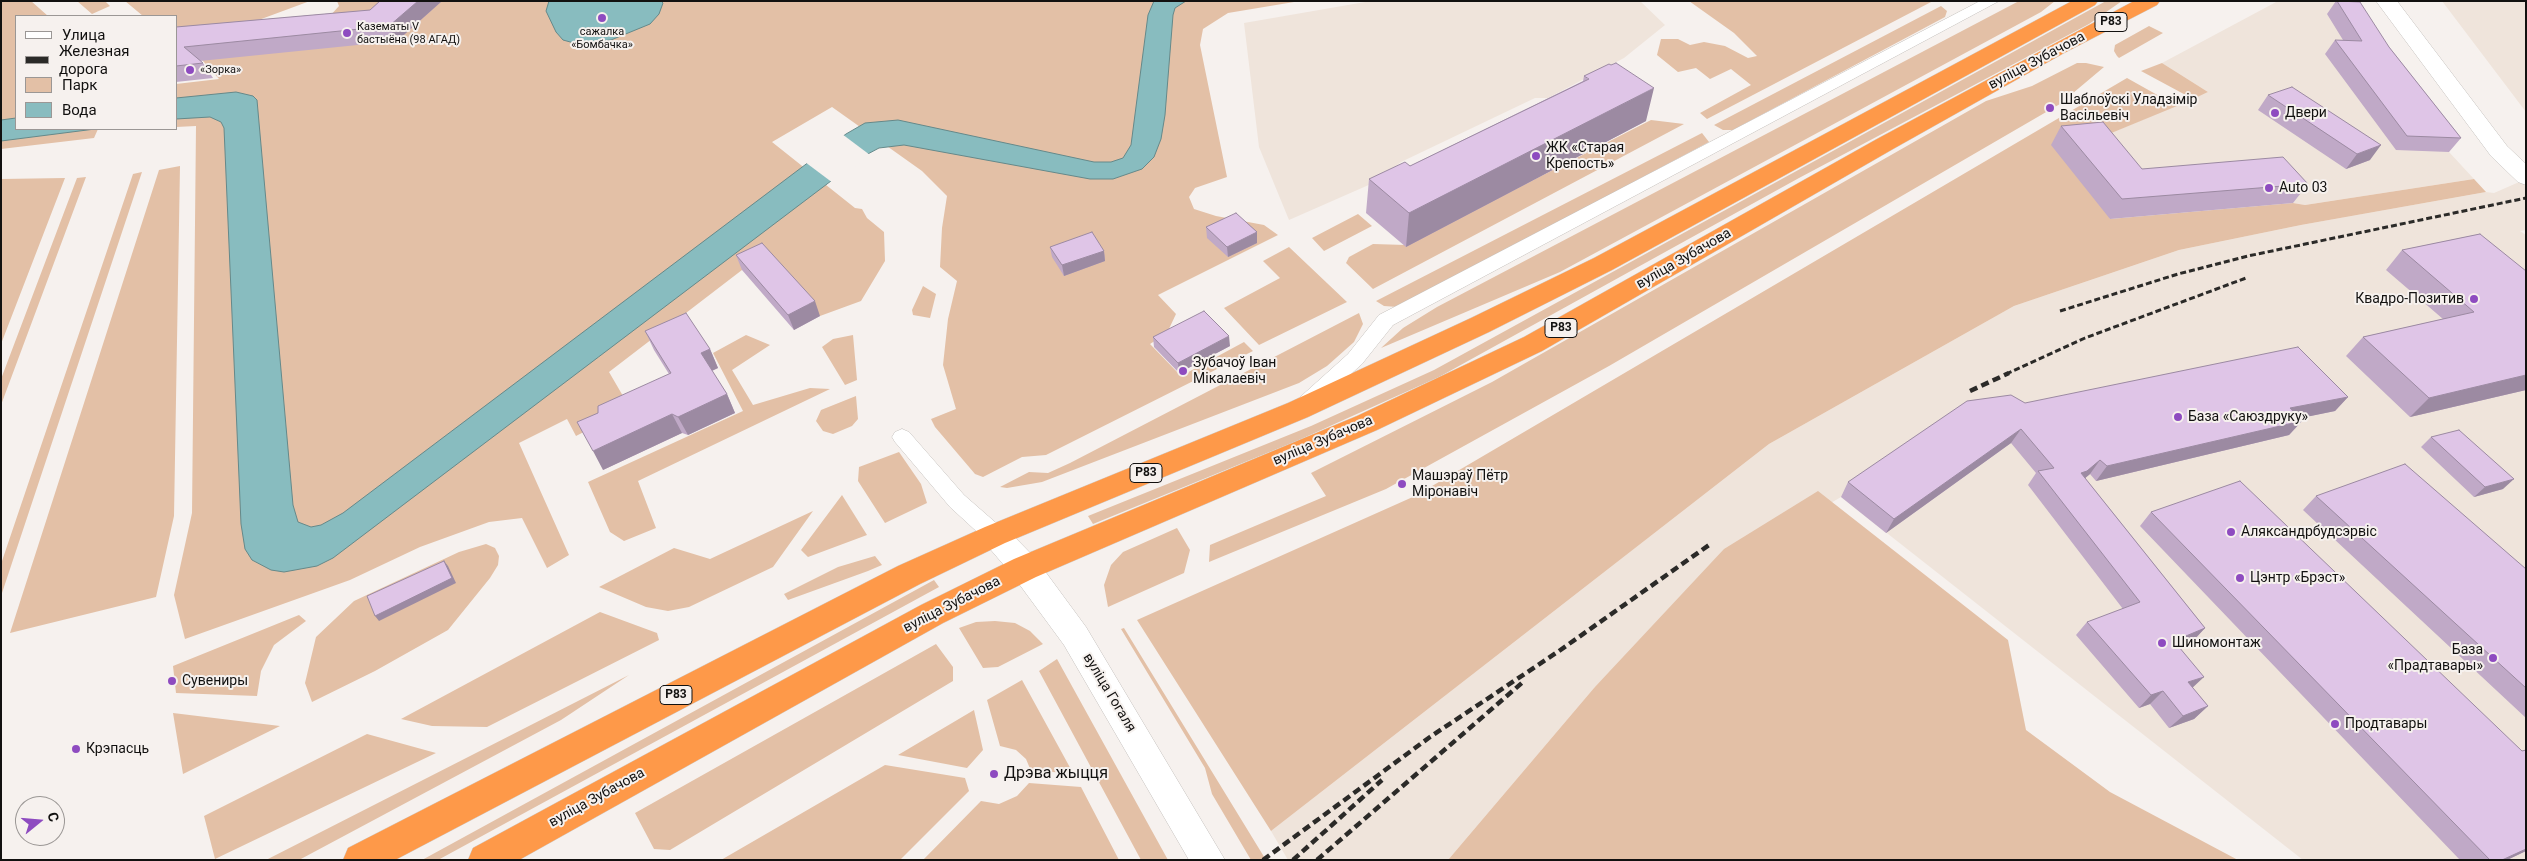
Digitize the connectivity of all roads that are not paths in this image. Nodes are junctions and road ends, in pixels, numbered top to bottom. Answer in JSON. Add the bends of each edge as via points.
{"nodes":[{"id":1,"x":1992,"y":1,"type":"edge"},
{"id":2,"x":2088,"y":1,"type":"edge"},
{"id":3,"x":2150,"y":1,"type":"edge"},
{"id":4,"x":2386,"y":1,"type":"edge"},
{"id":5,"x":2402,"y":1,"type":"edge"},
{"id":6,"x":2422,"y":52,"type":"junction"},
{"id":7,"x":2526,"y":177,"type":"edge"},
{"id":8,"x":1298,"y":410,"type":"junction"},
{"id":9,"x":902,"y":437,"type":"dead end"},
{"id":10,"x":995,"y":536,"type":"junction"},
{"id":11,"x":1025,"y":568,"type":"junction"},
{"id":12,"x":360,"y":860,"type":"edge"},
{"id":13,"x":485,"y":860,"type":"edge"},
{"id":14,"x":1208,"y":860,"type":"edge"}],
"edges":[{"from":1,"to":8,"type":"street","name":"вуліца Зубачова","via":[[1386,320],[1355,359]]},
{"from":2,"to":8,"type":"highway","name":"вуліца Зубачова","number":"Р83","via":[[1603,264]]},
{"from":3,"to":11,"type":"highway","name":"вуліца Зубачова","number":"Р83","via":[[1884,144],[1533,344],[1367,423]]},
{"from":4,"to":6,"type":"main road"},
{"from":5,"to":6,"type":"main road"},
{"from":6,"to":7,"type":"main road","via":[[2499,151]]},
{"from":8,"to":10,"type":"highway","name":"вуліца Зубачова","number":"Р83"},
{"from":9,"to":10,"type":"street","via":[[957,501]]},
{"from":10,"to":11,"type":"main road","name":"вуліца Гогаля"},
{"from":10,"to":12,"type":"highway","name":"вуліца Зубачова","number":"Р83","via":[[909,575]]},
{"from":11,"to":13,"type":"highway","name":"вуліца Зубачова","number":"Р83","via":[[932,614]]},
{"from":11,"to":14,"type":"main road","name":"вуліца Гогаля","via":[[1075,636]]}]}
